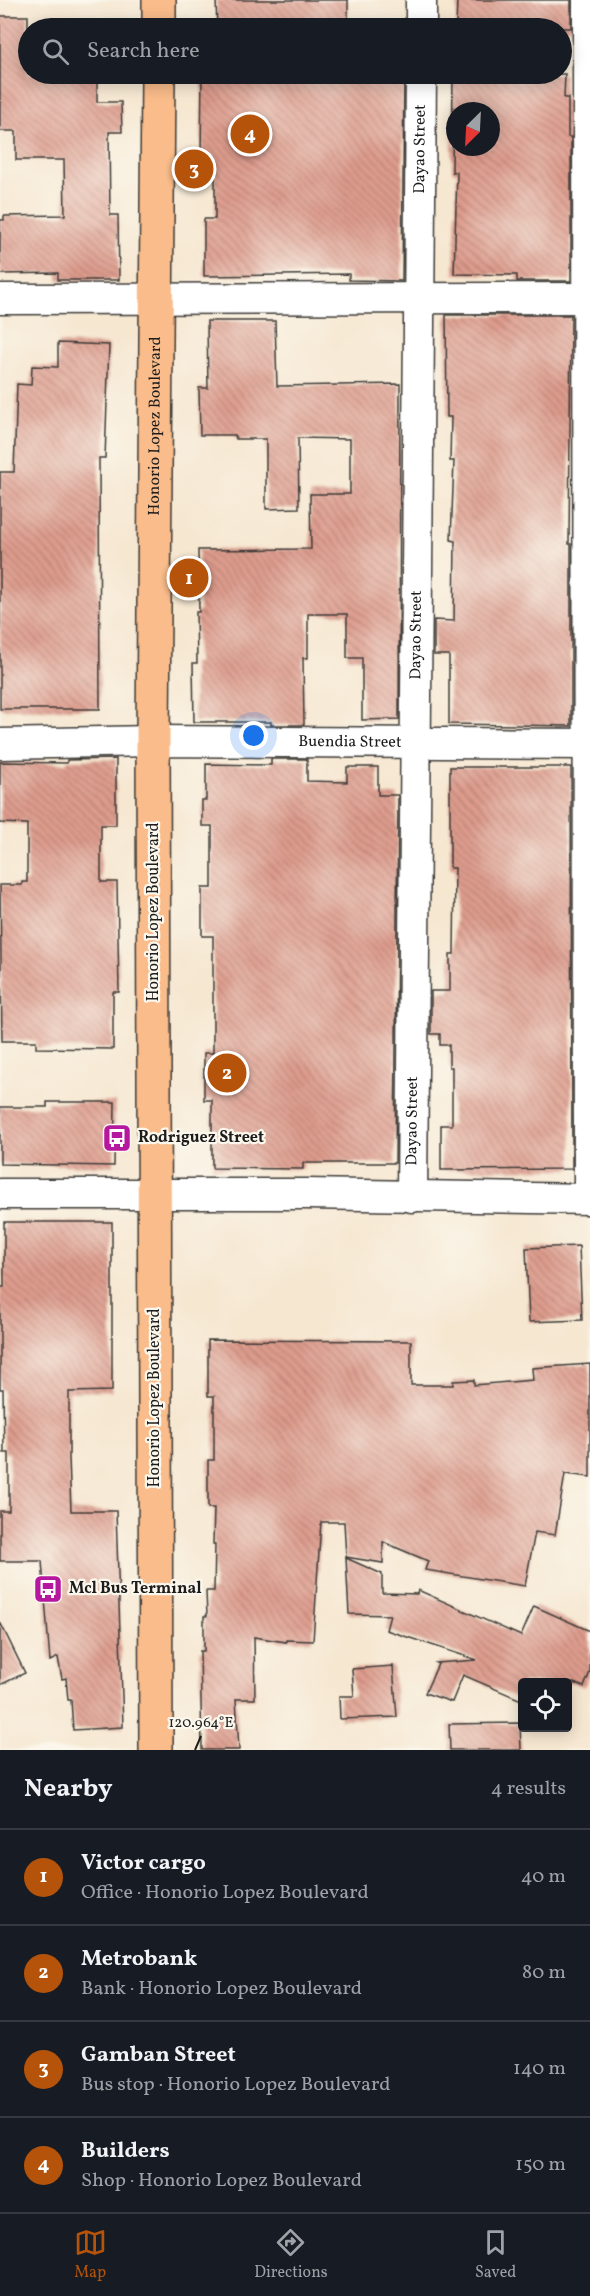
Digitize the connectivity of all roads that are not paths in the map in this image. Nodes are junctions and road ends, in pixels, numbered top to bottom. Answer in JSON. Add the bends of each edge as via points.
{"nodes":[{"id":1,"x":159,"y":0,"type":"edge"},
{"id":2,"x":421,"y":0,"type":"edge"},
{"id":3,"x":588,"y":0,"type":"edge"},
{"id":4,"x":159,"y":18,"type":"edge"},
{"id":5,"x":421,"y":18,"type":"edge"},
{"id":6,"x":158,"y":84,"type":"edge"},
{"id":7,"x":421,"y":84,"type":"edge"},
{"id":8,"x":589,"y":298,"type":"edge"},
{"id":9,"x":0,"y":299,"type":"edge"},
{"id":10,"x":419,"y":299,"type":"junction"},
{"id":11,"x":157,"y":300,"type":"junction"},
{"id":12,"x":153,"y":741,"type":"junction"},
{"id":13,"x":415,"y":742,"type":"junction"},
{"id":14,"x":0,"y":744,"type":"edge"},
{"id":15,"x":589,"y":744,"type":"edge"},
{"id":16,"x":0,"y":1194,"type":"edge"},
{"id":17,"x":155,"y":1194,"type":"junction"},
{"id":18,"x":412,"y":1197,"type":"junction"},
{"id":19,"x":590,"y":1199,"type":"edge"},
{"id":20,"x":156,"y":1750,"type":"edge"}],
"edges":[{"from":1,"to":4,"type":"main road"},
{"from":2,"to":5,"type":"street"},
{"from":3,"to":8,"type":"street"},
{"from":6,"to":11,"type":"main road","name":"Honorio Lopez Boulevard"},
{"from":7,"to":10,"type":"street","name":"Dayao Street"},
{"from":8,"to":10,"type":"street"},
{"from":8,"to":15,"type":"street"},
{"from":9,"to":11,"type":"street"},
{"from":10,"to":11,"type":"street"},
{"from":10,"to":13,"type":"street","name":"Dayao Street"},
{"from":11,"to":12,"type":"main road","name":"Honorio Lopez Boulevard"},
{"from":12,"to":13,"type":"street","name":"Buendia Street"},
{"from":12,"to":14,"type":"street","name":"Buendia Street"},
{"from":12,"to":17,"type":"main road","name":"Honorio Lopez Boulevard"},
{"from":13,"to":15,"type":"street","name":"Buendia Street"},
{"from":13,"to":18,"type":"street","name":"Dayao Street"},
{"from":15,"to":19,"type":"street"},
{"from":16,"to":17,"type":"street"},
{"from":17,"to":18,"type":"street"},
{"from":17,"to":20,"type":"main road","name":"Honorio Lopez Boulevard"},
{"from":18,"to":19,"type":"street"}]}
